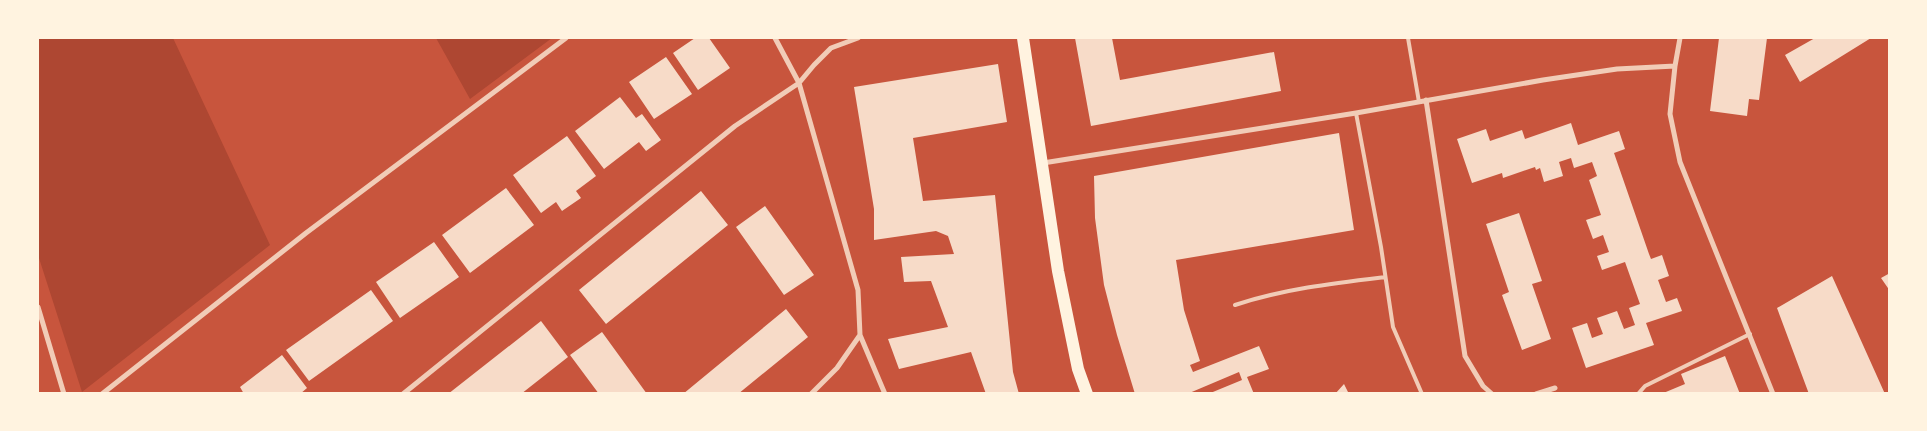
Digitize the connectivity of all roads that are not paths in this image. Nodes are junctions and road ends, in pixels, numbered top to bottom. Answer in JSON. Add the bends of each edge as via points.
{"nodes":[{"id":1,"x":566,"y":38,"type":"edge"},
{"id":2,"x":776,"y":38,"type":"edge"},
{"id":3,"x":858,"y":38,"type":"edge"},
{"id":4,"x":1023,"y":38,"type":"edge"},
{"id":5,"x":1408,"y":38,"type":"edge"},
{"id":6,"x":1680,"y":38,"type":"edge"},
{"id":7,"x":1675,"y":66,"type":"junction"},
{"id":8,"x":799,"y":83,"type":"junction"},
{"id":9,"x":1426,"y":100,"type":"junction"},
{"id":10,"x":1419,"y":102,"type":"junction"},
{"id":11,"x":1356,"y":113,"type":"junction"},
{"id":12,"x":1043,"y":163,"type":"junction"},
{"id":13,"x":1385,"y":277,"type":"junction"},
{"id":14,"x":1235,"y":305,"type":"dead end"},
{"id":15,"x":38,"y":307,"type":"edge"},
{"id":16,"x":1750,"y":334,"type":"junction"},
{"id":17,"x":860,"y":335,"type":"junction"},
{"id":18,"x":1555,"y":388,"type":"dead end"},
{"id":19,"x":64,"y":394,"type":"edge"},
{"id":20,"x":102,"y":394,"type":"edge"},
{"id":21,"x":403,"y":394,"type":"edge"},
{"id":22,"x":811,"y":394,"type":"edge"},
{"id":23,"x":884,"y":394,"type":"edge"},
{"id":24,"x":1087,"y":394,"type":"edge"},
{"id":25,"x":1422,"y":394,"type":"edge"},
{"id":26,"x":1492,"y":394,"type":"edge"},
{"id":27,"x":1536,"y":394,"type":"edge"},
{"id":28,"x":1638,"y":394,"type":"edge"},
{"id":29,"x":1773,"y":394,"type":"edge"}],
"edges":[{"from":1,"to":20,"type":"street","via":[[306,233]]},
{"from":2,"to":8,"type":"street"},
{"from":3,"to":8,"type":"street","via":[[832,48]]},
{"from":4,"to":12,"type":"main road"},
{"from":5,"to":10,"type":"lane"},
{"from":6,"to":7,"type":"street"},
{"from":7,"to":9,"type":"street","via":[[1617,69]]},
{"from":7,"to":16,"type":"street","via":[[1670,114],[1680,162]]},
{"from":8,"to":17,"type":"street","via":[[858,290]]},
{"from":8,"to":21,"type":"street","via":[[735,126]]},
{"from":9,"to":10,"type":"street"},
{"from":9,"to":26,"type":"street","via":[[1465,356],[1483,386]]},
{"from":10,"to":11,"type":"street"},
{"from":11,"to":12,"type":"street"},
{"from":11,"to":13,"type":"lane"},
{"from":12,"to":24,"type":"main road","via":[[1058,271],[1078,369]]},
{"from":13,"to":14,"type":"lane","via":[[1302,289]]},
{"from":13,"to":25,"type":"lane","via":[[1393,327]]},
{"from":15,"to":19,"type":"street"},
{"from":16,"to":28,"type":"lane","via":[[1645,386]]},
{"from":16,"to":29,"type":"street"},
{"from":17,"to":22,"type":"street","via":[[837,368]]},
{"from":17,"to":23,"type":"street"},
{"from":18,"to":27,"type":"street"}]}
